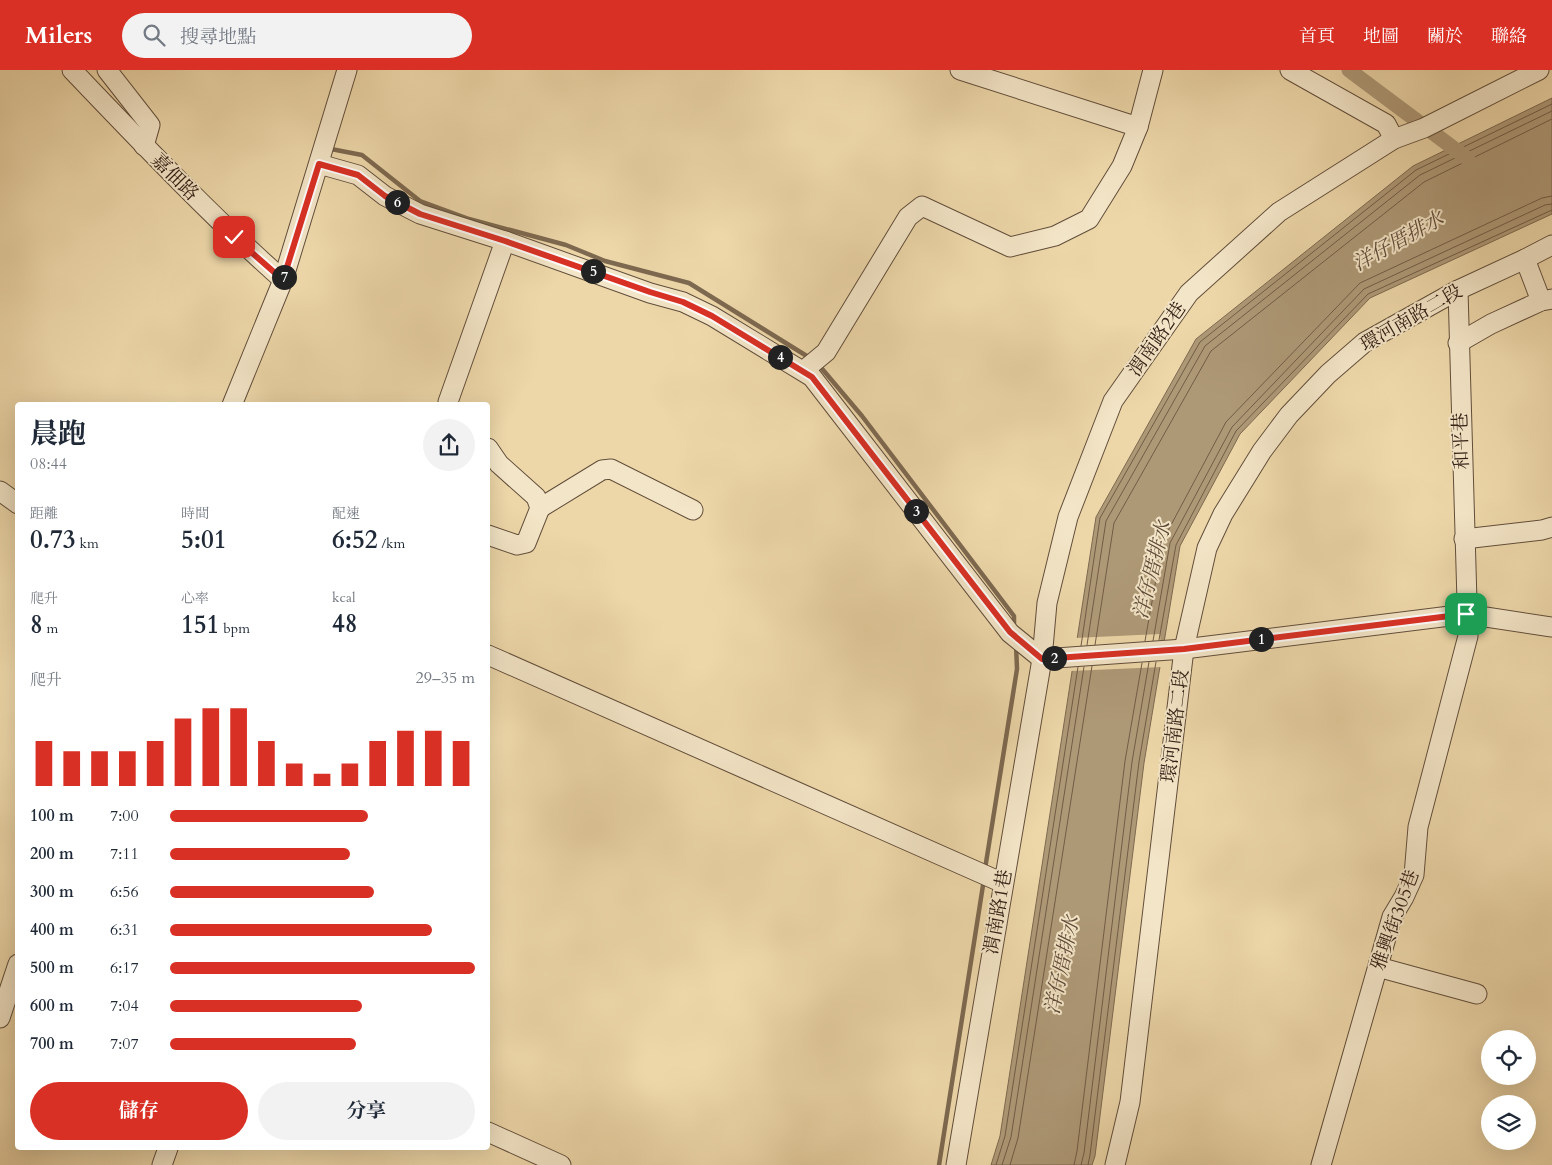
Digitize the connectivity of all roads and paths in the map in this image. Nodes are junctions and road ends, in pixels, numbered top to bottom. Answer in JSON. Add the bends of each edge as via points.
{"nodes":[{"id":1,"x":72,"y":70,"type":"edge"},
{"id":2,"x":107,"y":70,"type":"edge"},
{"id":3,"x":347,"y":70,"type":"edge"},
{"id":4,"x":960,"y":70,"type":"edge"},
{"id":5,"x":1153,"y":70,"type":"edge"},
{"id":6,"x":1290,"y":70,"type":"edge"},
{"id":7,"x":1539,"y":70,"type":"edge"},
{"id":8,"x":1138,"y":127,"type":"junction"},
{"id":9,"x":1394,"y":139,"type":"junction"},
{"id":10,"x":144,"y":146,"type":"junction"},
{"id":11,"x":319,"y":164,"type":"junction"},
{"id":12,"x":505,"y":241,"type":"junction"},
{"id":13,"x":1552,"y":245,"type":"edge"},
{"id":14,"x":1526,"y":259,"type":"junction"},
{"id":15,"x":283,"y":280,"type":"junction"},
{"id":16,"x":1458,"y":290,"type":"junction"},
{"id":17,"x":1547,"y":300,"type":"edge"},
{"id":18,"x":1458,"y":343,"type":"junction"},
{"id":19,"x":804,"y":371,"type":"junction"},
{"id":20,"x":233,"y":402,"type":"edge"},
{"id":21,"x":448,"y":402,"type":"edge"},
{"id":22,"x":490,"y":451,"type":"edge"},
{"id":23,"x":0,"y":491,"type":"edge"},
{"id":24,"x":15,"y":502,"type":"edge"},
{"id":25,"x":540,"y":508,"type":"junction"},
{"id":26,"x":693,"y":510,"type":"dead end"},
{"id":27,"x":1552,"y":528,"type":"edge"},
{"id":28,"x":490,"y":536,"type":"edge"},
{"id":29,"x":1464,"y":538,"type":"junction"},
{"id":30,"x":1466,"y":614,"type":"junction"},
{"id":31,"x":1552,"y":627,"type":"edge"},
{"id":32,"x":1184,"y":649,"type":"junction"},
{"id":33,"x":490,"y":656,"type":"edge"},
{"id":34,"x":1042,"y":659,"type":"junction"},
{"id":35,"x":1003,"y":883,"type":"junction"},
{"id":36,"x":1378,"y":967,"type":"junction"},
{"id":37,"x":15,"y":974,"type":"edge"},
{"id":38,"x":1477,"y":994,"type":"dead end"},
{"id":39,"x":8,"y":999,"type":"edge"},
{"id":40,"x":0,"y":1018,"type":"edge"},
{"id":41,"x":490,"y":1133,"type":"edge"},
{"id":42,"x":167,"y":1150,"type":"edge"},
{"id":43,"x":162,"y":1165,"type":"edge"},
{"id":44,"x":561,"y":1165,"type":"edge"},
{"id":45,"x":956,"y":1165,"type":"edge"},
{"id":46,"x":1115,"y":1165,"type":"edge"},
{"id":47,"x":1321,"y":1165,"type":"edge"}],
"edges":[{"from":1,"to":10,"type":"street","name":"嘉佃路"},
{"from":2,"to":10,"type":"street","via":[[150,125]]},
{"from":3,"to":11,"type":"street"},
{"from":4,"to":8,"type":"street"},
{"from":5,"to":8,"type":"street"},
{"from":6,"to":9,"type":"street","via":[[1386,124]]},
{"from":7,"to":9,"type":"street","name":"渭南路2巷","via":[[1424,128]]},
{"from":8,"to":19,"type":"street","via":[[1122,166],[1089,219],[1055,236],[1010,247],[922,206],[908,217],[826,352]]},
{"from":9,"to":34,"type":"street","name":"渭南路2巷","via":[[1279,212],[1189,293],[1113,401],[1068,517],[1047,603]]},
{"from":10,"to":15,"type":"street","name":"嘉佃路","via":[[234,237]]},
{"from":11,"to":12,"type":"street","via":[[358,175],[385,196],[420,214]]},
{"from":11,"to":15,"type":"street"},
{"from":12,"to":19,"type":"street","via":[[683,302]]},
{"from":12,"to":21,"type":"street"},
{"from":13,"to":14,"type":"street","name":"環河南路二段"},
{"from":14,"to":16,"type":"street","name":"環河南路二段"},
{"from":14,"to":17,"type":"street"},
{"from":15,"to":20,"type":"street"},
{"from":16,"to":18,"type":"street","name":"和平巷"},
{"from":16,"to":32,"type":"street","name":"環河南路二段","via":[[1365,342],[1328,374],[1289,415],[1242,481],[1206,548]]},
{"from":17,"to":18,"type":"street","via":[[1491,324]]},
{"from":18,"to":29,"type":"street","name":"和平巷"},
{"from":19,"to":34,"type":"street","via":[[812,377],[1010,632]]},
{"from":22,"to":25,"type":"street","via":[[499,464],[536,497]]},
{"from":23,"to":24,"type":"street"},
{"from":25,"to":26,"type":"street","via":[[602,470],[611,469]]},
{"from":25,"to":28,"type":"street","via":[[526,543],[517,545]]},
{"from":27,"to":29,"type":"street"},
{"from":29,"to":30,"type":"street","name":"和平巷"},
{"from":30,"to":31,"type":"street"},
{"from":30,"to":32,"type":"street"},
{"from":30,"to":36,"type":"street","name":"雅興街305巷","via":[[1468,636],[1418,827],[1414,875],[1392,917]]},
{"from":32,"to":34,"type":"street"},
{"from":32,"to":46,"type":"street","name":"環河南路二段","via":[[1130,1102]]},
{"from":33,"to":35,"type":"street"},
{"from":34,"to":35,"type":"street","name":"渭南路1巷"},
{"from":35,"to":45,"type":"street","name":"渭南路1巷"},
{"from":36,"to":38,"type":"street"},
{"from":36,"to":47,"type":"street","name":"雅興街305巷"},
{"from":37,"to":39,"type":"street"},
{"from":39,"to":40,"type":"street"},
{"from":41,"to":44,"type":"street"},
{"from":42,"to":43,"type":"street"}]}
